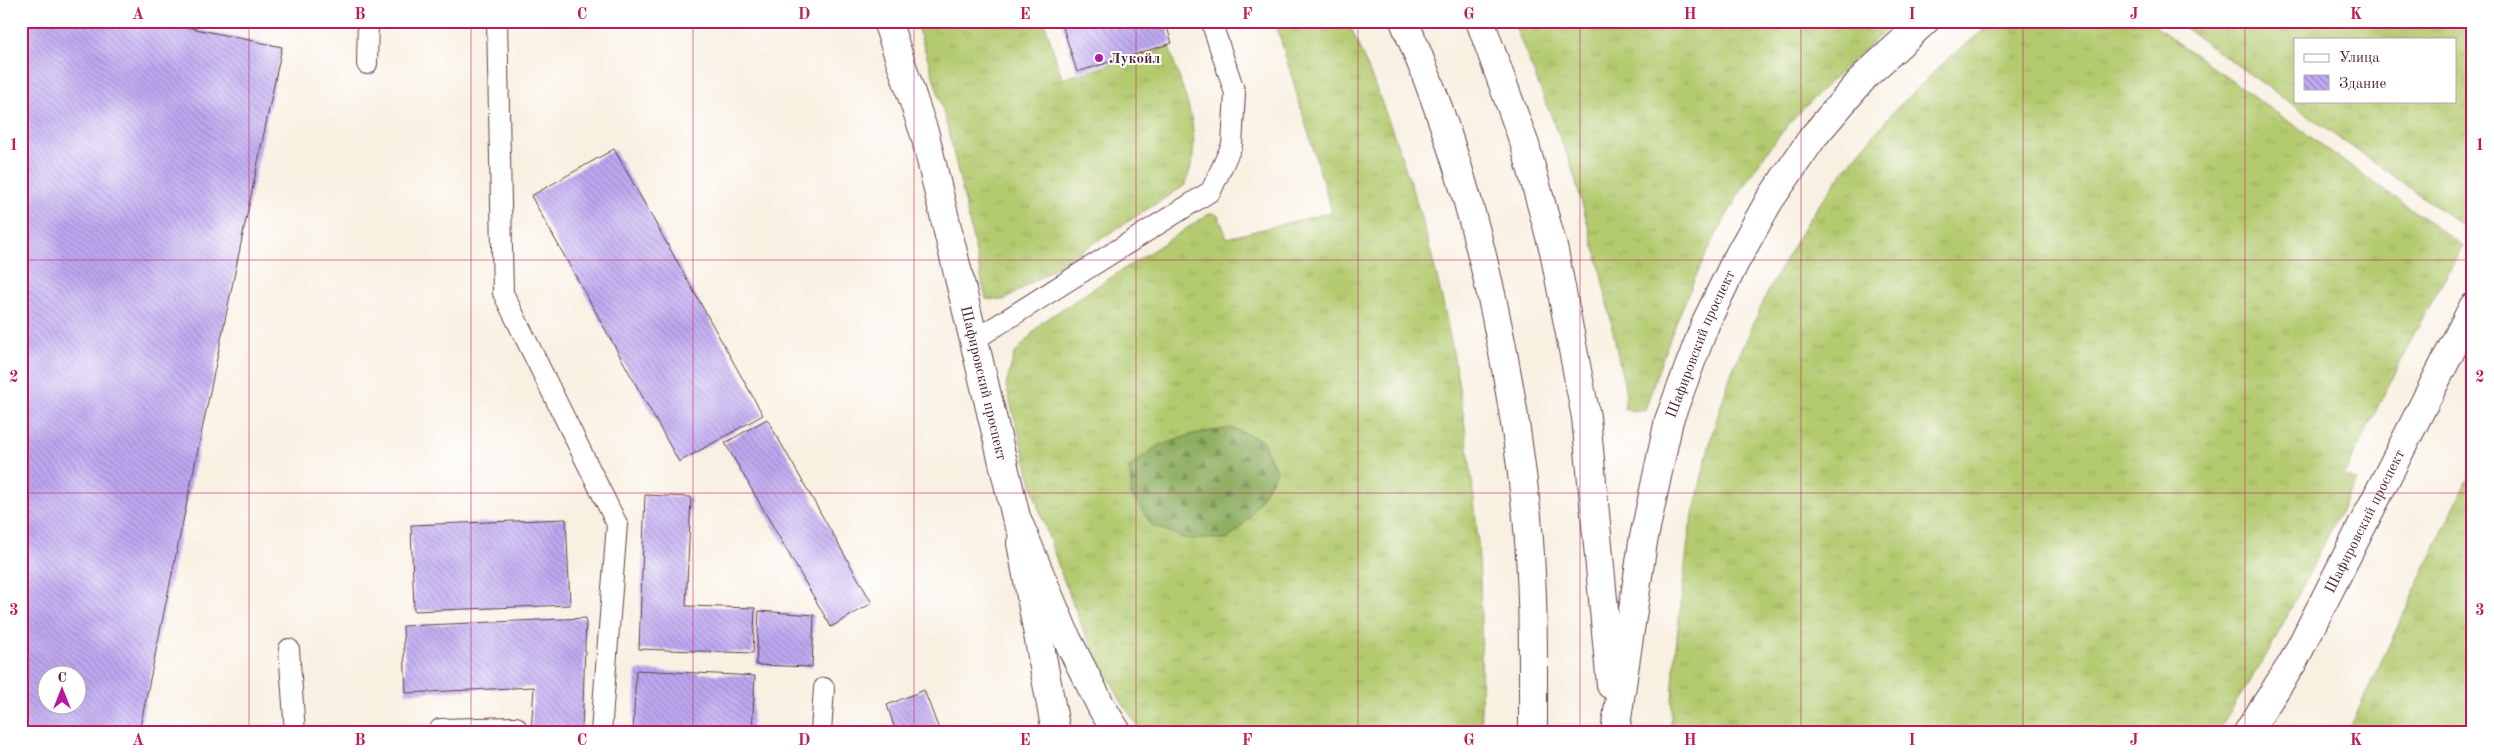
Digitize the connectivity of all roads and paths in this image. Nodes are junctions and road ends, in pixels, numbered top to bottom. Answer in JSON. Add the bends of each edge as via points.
{"nodes":[{"id":1,"x":368,"y":21,"type":"edge"},
{"id":2,"x":497,"y":21,"type":"edge"},
{"id":3,"x":887,"y":21,"type":"edge"},
{"id":4,"x":1211,"y":21,"type":"edge"},
{"id":5,"x":1404,"y":21,"type":"edge"},
{"id":6,"x":1480,"y":21,"type":"edge"},
{"id":7,"x":1925,"y":21,"type":"edge"},
{"id":8,"x":367,"y":64,"type":"dead end"},
{"id":9,"x":2473,"y":307,"type":"edge"},
{"id":10,"x":974,"y":340,"type":"junction"},
{"id":11,"x":1016,"y":517,"type":"junction"},
{"id":12,"x":289,"y":649,"type":"dead end"},
{"id":13,"x":2293,"y":662,"type":"junction"},
{"id":14,"x":824,"y":688,"type":"dead end"},
{"id":15,"x":440,"y":729,"type":"dead end"},
{"id":16,"x":1533,"y":731,"type":"edge"},
{"id":17,"x":295,"y":732,"type":"edge"},
{"id":18,"x":515,"y":732,"type":"edge"},
{"id":19,"x":601,"y":732,"type":"edge"},
{"id":20,"x":821,"y":732,"type":"edge"},
{"id":21,"x":1056,"y":732,"type":"edge"},
{"id":22,"x":1117,"y":732,"type":"edge"},
{"id":23,"x":1614,"y":732,"type":"edge"},
{"id":24,"x":2248,"y":732,"type":"edge"},
{"id":25,"x":2263,"y":732,"type":"edge"}],
"edges":[{"from":1,"to":8,"type":"lane"},
{"from":2,"to":19,"type":"lane","via":[[503,293],[617,524]]},
{"from":3,"to":10,"type":"main road","name":"Шафировский проспект","via":[[925,135]]},
{"from":4,"to":10,"type":"lane","via":[[1235,93],[1232,145],[1211,191]]},
{"from":5,"to":16,"type":"main road","via":[[1455,162],[1480,245],[1498,324],[1516,428],[1527,519]]},
{"from":6,"to":23,"type":"main road","name":"Шафировский проспект","via":[[1525,145],[1554,251],[1586,416]]},
{"from":7,"to":23,"type":"main road","name":"Шафировский проспект","via":[[1865,76],[1813,138],[1769,201],[1706,322],[1669,420],[1643,542]]},
{"from":9,"to":13,"type":"main road","name":"Шафировский проспект"},
{"from":10,"to":11,"type":"main road","name":"Шафировский проспект"},
{"from":11,"to":21,"type":"main road"},
{"from":11,"to":22,"type":"main road","name":"Шафировский проспект","via":[[1068,639]]},
{"from":12,"to":17,"type":"lane"},
{"from":13,"to":24,"type":"main road","name":"Шафировский проспект"},
{"from":13,"to":25,"type":"main road"},
{"from":14,"to":20,"type":"lane"},
{"from":15,"to":18,"type":"lane","via":[[516,727]]}]}
